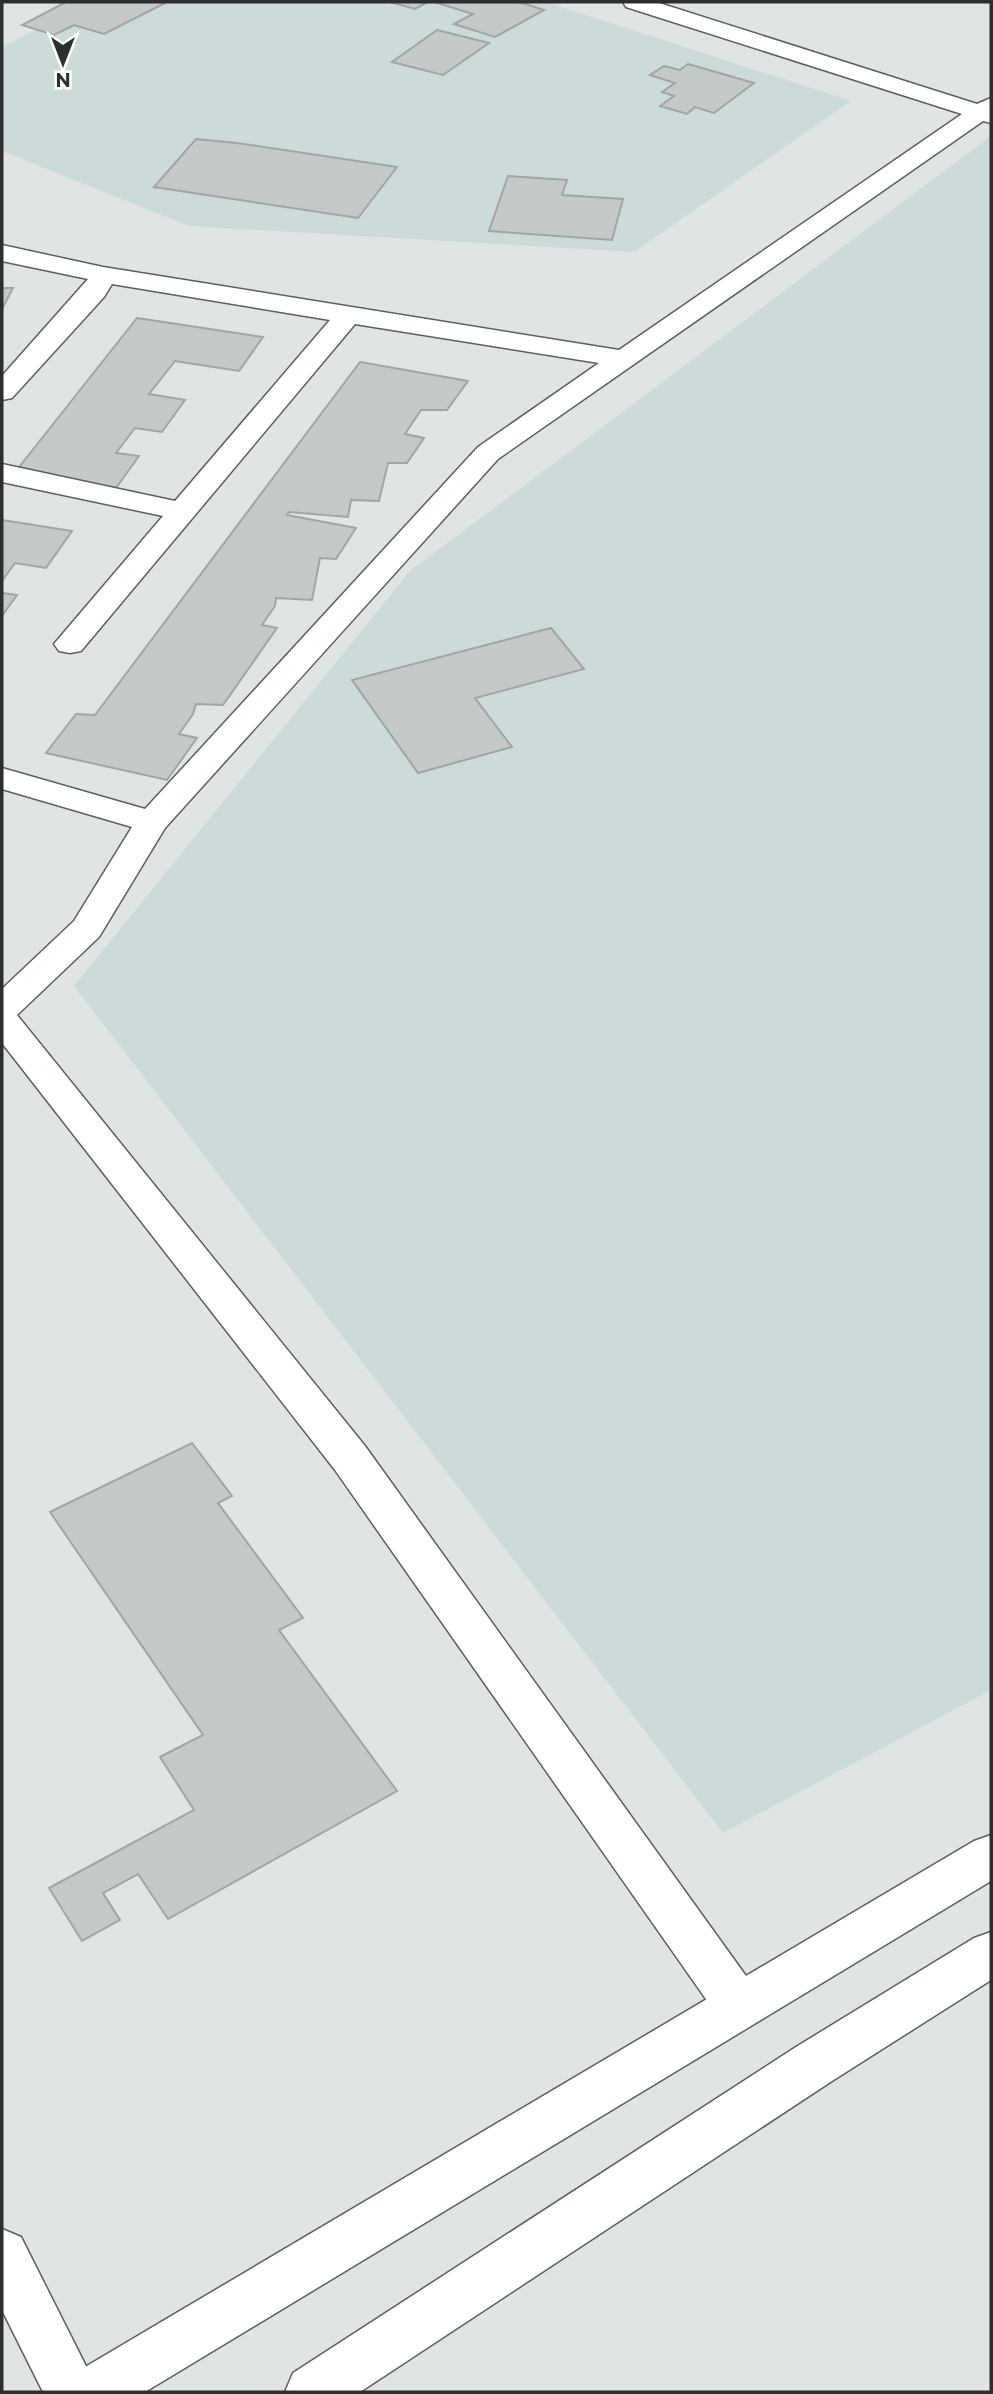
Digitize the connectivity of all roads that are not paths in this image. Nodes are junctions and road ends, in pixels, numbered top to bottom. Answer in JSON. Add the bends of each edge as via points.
{"nodes":[{"id":1,"x":634,"y":2,"type":"edge"},
{"id":2,"x":988,"y":112,"type":"edge"},
{"id":3,"x":2,"y":253,"type":"edge"},
{"id":4,"x":103,"y":275,"type":"junction"},
{"id":5,"x":348,"y":315,"type":"junction"},
{"id":6,"x":623,"y":359,"type":"junction"},
{"id":7,"x":2,"y":392,"type":"edge"},
{"id":8,"x":2,"y":473,"type":"edge"},
{"id":9,"x":181,"y":512,"type":"junction"},
{"id":10,"x":70,"y":644,"type":"dead end"},
{"id":11,"x":2,"y":778,"type":"edge"},
{"id":12,"x":152,"y":822,"type":"junction"},
{"id":13,"x":2,"y":1009,"type":"edge"},
{"id":14,"x":2,"y":1021,"type":"edge"},
{"id":15,"x":991,"y":1856,"type":"edge"},
{"id":16,"x":991,"y":1954,"type":"edge"},
{"id":17,"x":739,"y":2006,"type":"junction"},
{"id":18,"x":2,"y":2255,"type":"edge"},
{"id":19,"x":72,"y":2392,"type":"edge"},
{"id":20,"x":94,"y":2392,"type":"edge"},
{"id":21,"x":312,"y":2392,"type":"edge"}],
"edges":[{"from":1,"to":2,"type":"street"},
{"from":2,"to":6,"type":"street"},
{"from":3,"to":4,"type":"street"},
{"from":4,"to":5,"type":"street"},
{"from":4,"to":7,"type":"street","via":[[94,291]]},
{"from":5,"to":6,"type":"street"},
{"from":5,"to":9,"type":"street"},
{"from":6,"to":12,"type":"street","via":[[488,453]]},
{"from":8,"to":9,"type":"street"},
{"from":9,"to":10,"type":"street"},
{"from":11,"to":12,"type":"street"},
{"from":12,"to":13,"type":"street","via":[[87,929]]},
{"from":14,"to":17,"type":"street","via":[[350,1458]]},
{"from":15,"to":17,"type":"street"},
{"from":16,"to":21,"type":"street","via":[[814,2064]]},
{"from":17,"to":20,"type":"street"},
{"from":18,"to":19,"type":"street"}]}
